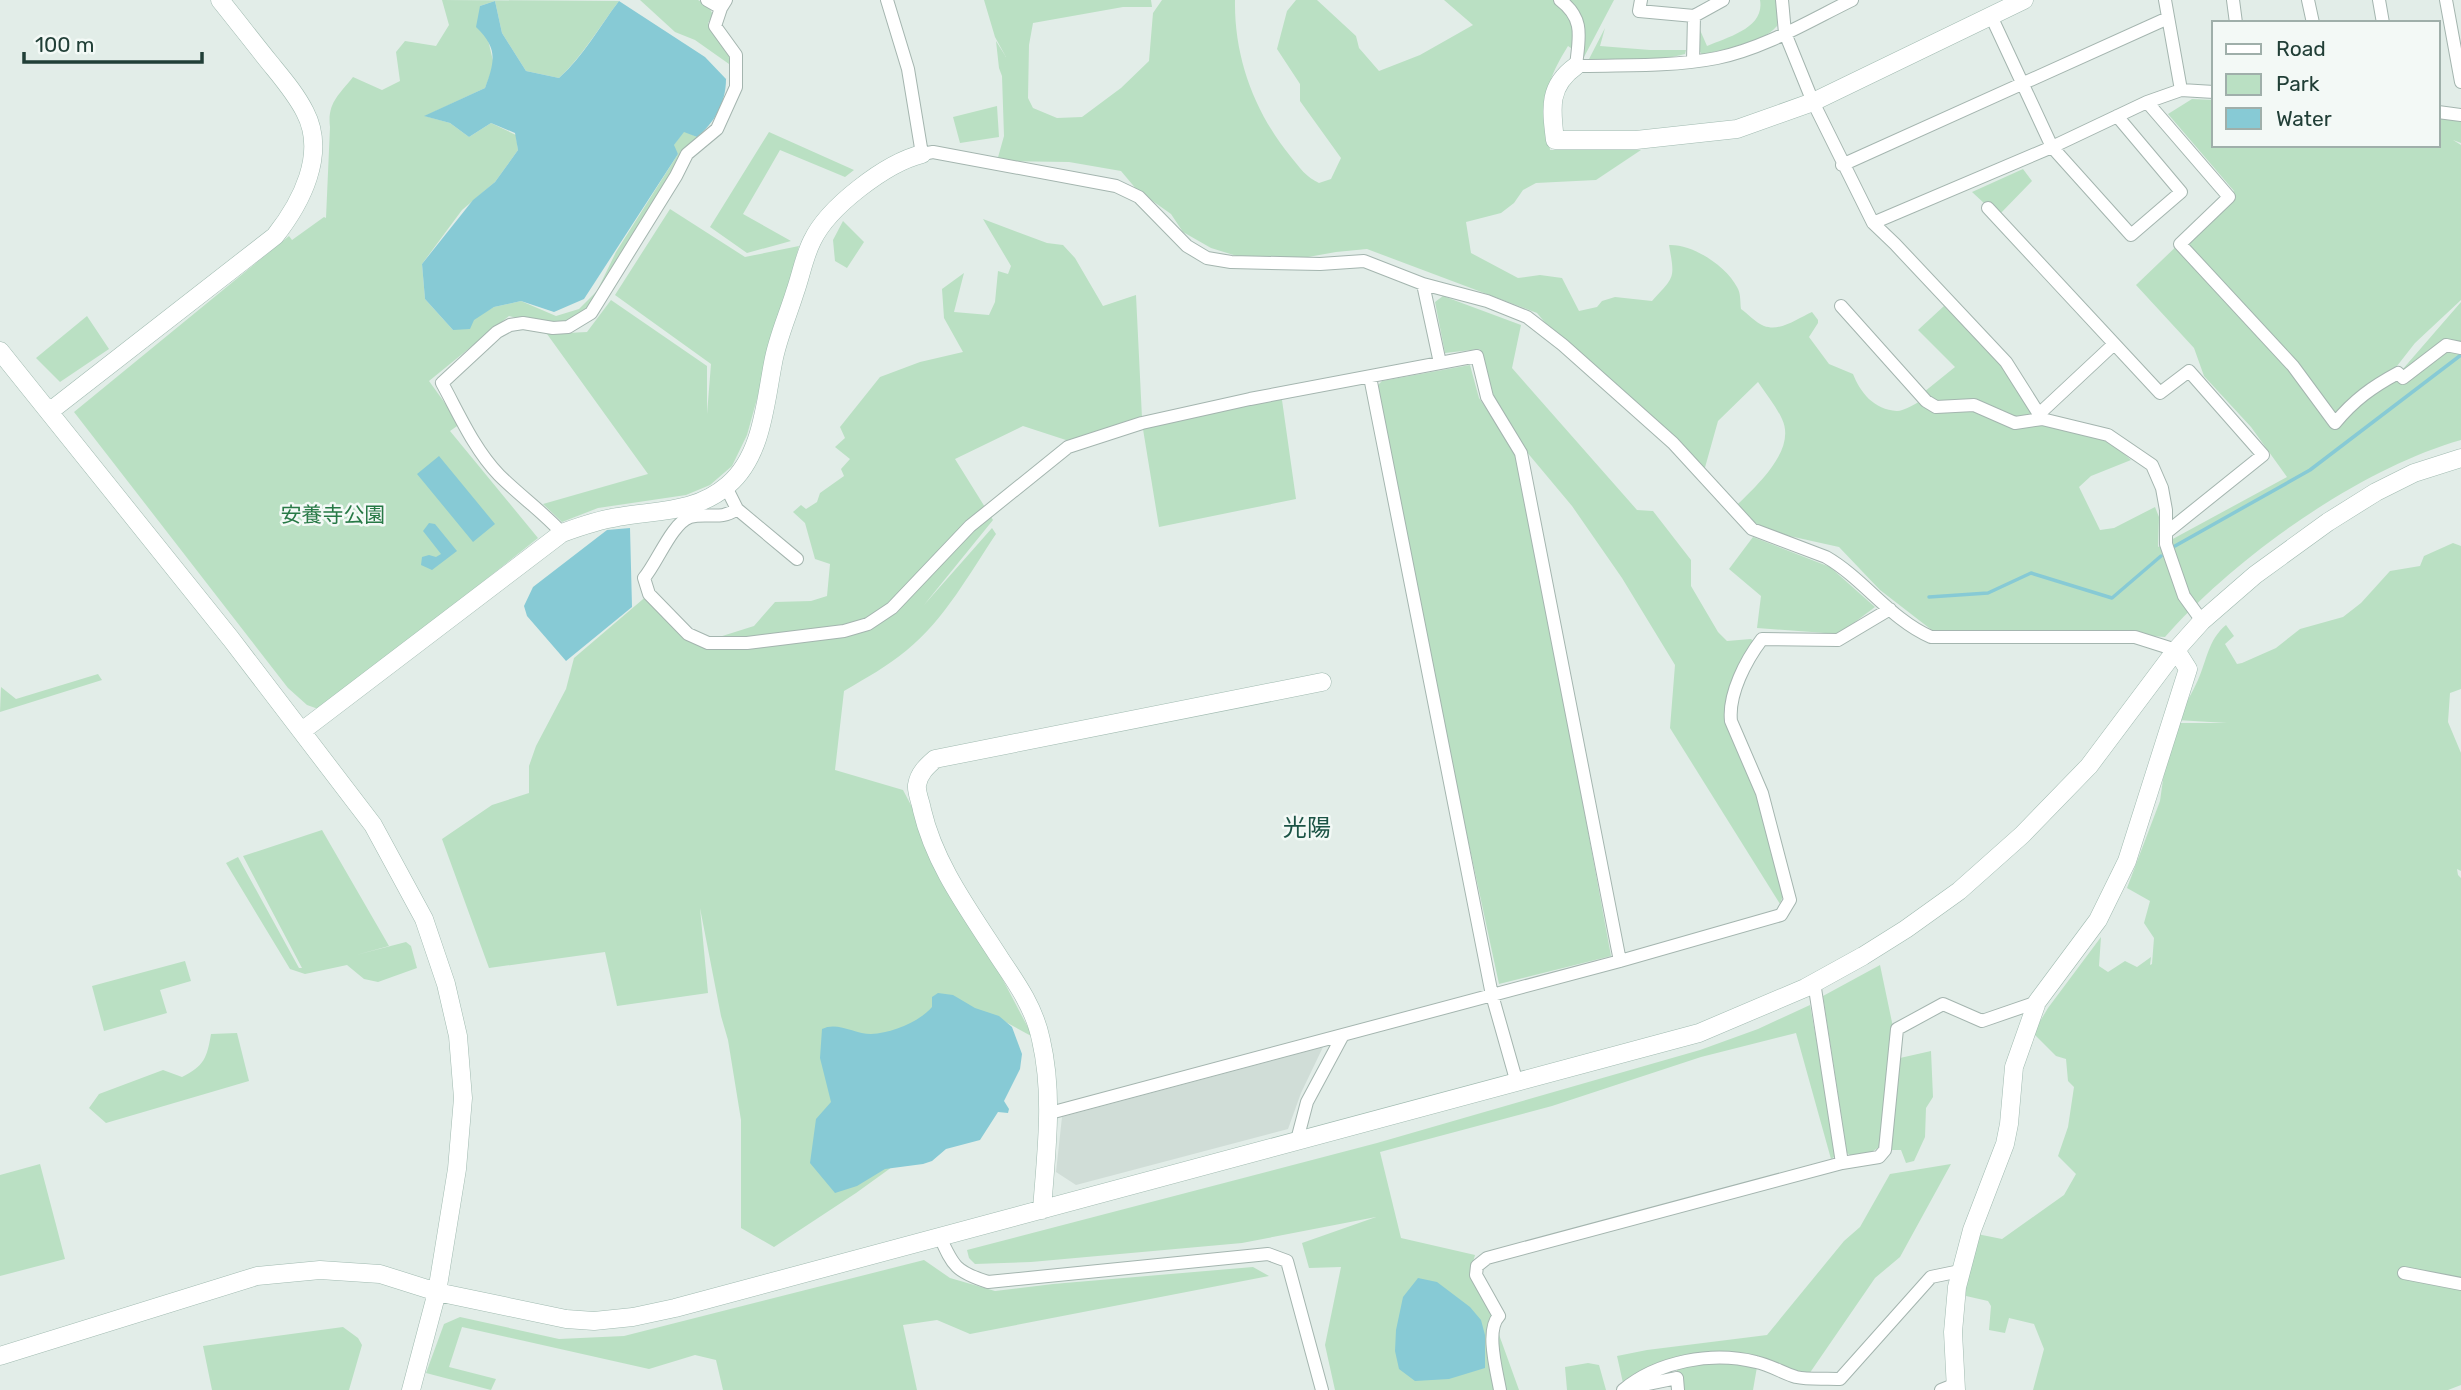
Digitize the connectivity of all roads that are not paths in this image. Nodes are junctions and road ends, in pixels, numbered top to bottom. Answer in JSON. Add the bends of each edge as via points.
{"nodes":[{"id":1,"x":220,"y":0,"type":"edge"},
{"id":2,"x":707,"y":0,"type":"edge"},
{"id":3,"x":887,"y":0,"type":"edge"},
{"id":4,"x":1560,"y":0,"type":"edge"},
{"id":5,"x":1641,"y":0,"type":"edge"},
{"id":6,"x":1723,"y":0,"type":"edge"},
{"id":7,"x":1782,"y":0,"type":"edge"},
{"id":8,"x":1852,"y":0,"type":"edge"},
{"id":9,"x":2024,"y":0,"type":"edge"},
{"id":10,"x":2165,"y":0,"type":"edge"},
{"id":11,"x":2232,"y":0,"type":"edge"},
{"id":12,"x":2308,"y":0,"type":"edge"},
{"id":13,"x":2379,"y":0,"type":"edge"},
{"id":14,"x":2446,"y":0,"type":"edge"},
{"id":15,"x":724,"y":4,"type":"edge"},
{"id":16,"x":2000,"y":8,"type":"edge"},
{"id":17,"x":1695,"y":16,"type":"junction"},
{"id":18,"x":2168,"y":18,"type":"junction"},
{"id":19,"x":2236,"y":21,"type":"edge"},
{"id":20,"x":2313,"y":21,"type":"edge"},
{"id":21,"x":2384,"y":21,"type":"edge"},
{"id":22,"x":1785,"y":33,"type":"junction"},
{"id":23,"x":1693,"y":61,"type":"junction"},
{"id":24,"x":1576,"y":66,"type":"junction"},
{"id":25,"x":2461,"y":82,"type":"edge"},
{"id":26,"x":2022,"y":84,"type":"junction"},
{"id":27,"x":2181,"y":90,"type":"junction"},
{"id":28,"x":2212,"y":92,"type":"edge"},
{"id":29,"x":1813,"y":102,"type":"junction"},
{"id":30,"x":2147,"y":102,"type":"junction"},
{"id":31,"x":2440,"y":112,"type":"edge"},
{"id":32,"x":2461,"y":115,"type":"edge"},
{"id":33,"x":2117,"y":116,"type":"junction"},
{"id":34,"x":2052,"y":147,"type":"junction"},
{"id":35,"x":922,"y":154,"type":"junction"},
{"id":36,"x":1842,"y":165,"type":"junction"},
{"id":37,"x":1988,"y":208,"type":"dead end"},
{"id":38,"x":1873,"y":223,"type":"junction"},
{"id":39,"x":1423,"y":284,"type":"junction"},
{"id":40,"x":1841,"y":306,"type":"dead end"},
{"id":41,"x":2114,"y":344,"type":"junction"},
{"id":42,"x":2461,"y":348,"type":"edge"},
{"id":43,"x":0,"y":351,"type":"edge"},
{"id":44,"x":1440,"y":363,"type":"junction"},
{"id":45,"x":1370,"y":377,"type":"junction"},
{"id":46,"x":49,"y":412,"type":"junction"},
{"id":47,"x":2040,"y":417,"type":"junction"},
{"id":48,"x":2461,"y":458,"type":"edge"},
{"id":49,"x":726,"y":487,"type":"junction"},
{"id":50,"x":737,"y":509,"type":"junction"},
{"id":51,"x":2167,"y":532,"type":"junction"},
{"id":52,"x":562,"y":533,"type":"junction"},
{"id":53,"x":797,"y":559,"type":"dead end"},
{"id":54,"x":1890,"y":609,"type":"junction"},
{"id":55,"x":2202,"y":621,"type":"junction"},
{"id":56,"x":2176,"y":650,"type":"junction"},
{"id":57,"x":1322,"y":682,"type":"dead end"},
{"id":58,"x":302,"y":731,"type":"junction"},
{"id":59,"x":1620,"y":961,"type":"junction"},
{"id":60,"x":1814,"y":982,"type":"junction"},
{"id":61,"x":1492,"y":995,"type":"junction"},
{"id":62,"x":2037,"y":1002,"type":"junction"},
{"id":63,"x":1343,"y":1035,"type":"junction"},
{"id":64,"x":1517,"y":1083,"type":"junction"},
{"id":65,"x":1049,"y":1113,"type":"junction"},
{"id":66,"x":1297,"y":1140,"type":"junction"},
{"id":67,"x":1842,"y":1163,"type":"junction"},
{"id":68,"x":1042,"y":1210,"type":"junction"},
{"id":69,"x":940,"y":1237,"type":"junction"},
{"id":70,"x":1960,"y":1271,"type":"junction"},
{"id":71,"x":2404,"y":1273,"type":"dead end"},
{"id":72,"x":2461,"y":1284,"type":"edge"},
{"id":73,"x":437,"y":1292,"type":"junction"},
{"id":74,"x":0,"y":1356,"type":"edge"},
{"id":75,"x":1951,"y":1388,"type":"edge"},
{"id":76,"x":411,"y":1390,"type":"edge"},
{"id":77,"x":1322,"y":1390,"type":"edge"},
{"id":78,"x":1500,"y":1390,"type":"edge"},
{"id":79,"x":1623,"y":1390,"type":"edge"},
{"id":80,"x":1635,"y":1390,"type":"edge"},
{"id":81,"x":1678,"y":1390,"type":"edge"}],
"edges":[{"from":1,"to":46,"type":"street","via":[[307,114],[313,141],[304,190],[275,236]]},
{"from":2,"to":15,"type":"street"},
{"from":3,"to":35,"type":"street","via":[[908,69]]},
{"from":4,"to":24,"type":"street","via":[[1579,22]]},
{"from":5,"to":17,"type":"street","via":[[1639,11]]},
{"from":6,"to":17,"type":"street"},
{"from":7,"to":22,"type":"street"},
{"from":8,"to":22,"type":"street"},
{"from":9,"to":16,"type":"street"},
{"from":10,"to":18,"type":"street"},
{"from":11,"to":19,"type":"street"},
{"from":12,"to":20,"type":"street"},
{"from":13,"to":21,"type":"street"},
{"from":14,"to":25,"type":"street"},
{"from":15,"to":52,"type":"street","via":[[715,26],[736,54],[732,97],[717,129],[687,155],[591,313],[568,327],[523,323],[497,332],[442,383],[476,446],[498,474]]},
{"from":16,"to":26,"type":"street"},
{"from":16,"to":29,"type":"street"},
{"from":17,"to":23,"type":"street"},
{"from":18,"to":26,"type":"street"},
{"from":18,"to":27,"type":"street"},
{"from":22,"to":23,"type":"street","via":[[1756,46]]},
{"from":22,"to":29,"type":"street"},
{"from":23,"to":24,"type":"street"},
{"from":24,"to":29,"type":"street","via":[[1556,84],[1555,140],[1636,140],[1737,129]]},
{"from":26,"to":34,"type":"street"},
{"from":26,"to":36,"type":"street"},
{"from":27,"to":28,"type":"street"},
{"from":27,"to":30,"type":"street"},
{"from":29,"to":36,"type":"street"},
{"from":30,"to":33,"type":"street"},
{"from":30,"to":42,"type":"street","via":[[2229,197],[2180,244],[2293,366],[2334,423],[2378,384],[2398,373],[2403,378],[2446,345]]},
{"from":31,"to":32,"type":"street"},
{"from":33,"to":34,"type":"street"},
{"from":33,"to":34,"type":"street","via":[[2181,192],[2131,235]]},
{"from":34,"to":38,"type":"street"},
{"from":35,"to":39,"type":"street","via":[[933,152],[1116,186],[1139,197],[1187,246],[1207,258],[1231,262],[1364,261]]},
{"from":35,"to":49,"type":"street","via":[[889,167],[859,189],[812,240],[774,357],[761,426],[751,454]]},
{"from":36,"to":38,"type":"street"},
{"from":37,"to":41,"type":"street"},
{"from":38,"to":47,"type":"street","via":[[2006,362]]},
{"from":39,"to":44,"type":"street"},
{"from":39,"to":54,"type":"street","via":[[1487,300],[1532,320],[1672,443],[1752,529],[1837,563]]},
{"from":40,"to":47,"type":"street","via":[[1936,407],[1974,405],[2015,423]]},
{"from":41,"to":47,"type":"street"},
{"from":41,"to":51,"type":"street","via":[[2160,393],[2189,371],[2263,454]]},
{"from":43,"to":46,"type":"street"},
{"from":44,"to":45,"type":"street"},
{"from":44,"to":59,"type":"street","via":[[1476,356],[1487,397],[1521,453]]},
{"from":45,"to":50,"type":"street","via":[[1156,420],[1068,447],[971,526],[892,608],[868,624],[844,631],[708,643],[688,634],[649,594],[644,578],[678,524],[688,518],[727,516]]},
{"from":45,"to":61,"type":"street"},
{"from":46,"to":58,"type":"street"},
{"from":47,"to":51,"type":"street","via":[[2108,435],[2152,465],[2162,488]]},
{"from":48,"to":55,"type":"street","via":[[2414,473],[2328,522]]},
{"from":49,"to":50,"type":"street"},
{"from":49,"to":52,"type":"street","via":[[687,508],[590,522]]},
{"from":50,"to":53,"type":"street"},
{"from":51,"to":55,"type":"street","via":[[2166,544],[2184,596]]},
{"from":52,"to":58,"type":"street"},
{"from":54,"to":56,"type":"street","via":[[1931,637],[2135,637]]},
{"from":54,"to":59,"type":"street","via":[[1838,640],[1762,639],[1739,682],[1731,721],[1762,793],[1771,827],[1790,900],[1782,915]]},
{"from":55,"to":56,"type":"street"},
{"from":56,"to":60,"type":"street","via":[[2089,766],[2022,835],[1959,891],[1906,929]]},
{"from":56,"to":62,"type":"street","via":[[2188,669],[2127,861],[2098,920]]},
{"from":57,"to":65,"type":"street","via":[[935,759],[923,769],[917,786],[936,851],[1033,1013],[1042,1041]]},
{"from":58,"to":73,"type":"street","via":[[373,825],[400,872],[424,919],[446,984],[458,1036],[463,1098]]},
{"from":59,"to":61,"type":"street"},
{"from":60,"to":64,"type":"street","via":[[1699,1033]]},
{"from":60,"to":67,"type":"street"},
{"from":61,"to":63,"type":"street"},
{"from":61,"to":64,"type":"street"},
{"from":62,"to":67,"type":"street","via":[[1982,1021],[1943,1004],[1897,1030],[1885,1150],[1879,1157]]},
{"from":62,"to":70,"type":"street","via":[[2014,1067],[2005,1144]]},
{"from":63,"to":65,"type":"street"},
{"from":63,"to":66,"type":"street","via":[[1307,1102]]},
{"from":64,"to":66,"type":"street"},
{"from":65,"to":68,"type":"street"},
{"from":66,"to":68,"type":"street"},
{"from":67,"to":78,"type":"street","via":[[1487,1258],[1477,1266],[1476,1275],[1499,1316],[1492,1342]]},
{"from":68,"to":69,"type":"street"},
{"from":69,"to":73,"type":"street","via":[[633,1317],[566,1319]]},
{"from":69,"to":77,"type":"street","via":[[952,1263],[969,1276],[988,1282],[1268,1254],[1287,1261]]},
{"from":70,"to":75,"type":"street"},
{"from":70,"to":79,"type":"street","via":[[1931,1277],[1840,1379],[1798,1377],[1755,1362],[1715,1358],[1663,1367]]},
{"from":71,"to":72,"type":"street"},
{"from":73,"to":74,"type":"street","via":[[380,1274],[320,1270],[257,1276]]},
{"from":73,"to":76,"type":"street"},
{"from":80,"to":81,"type":"street","via":[[1677,1378]]}]}
